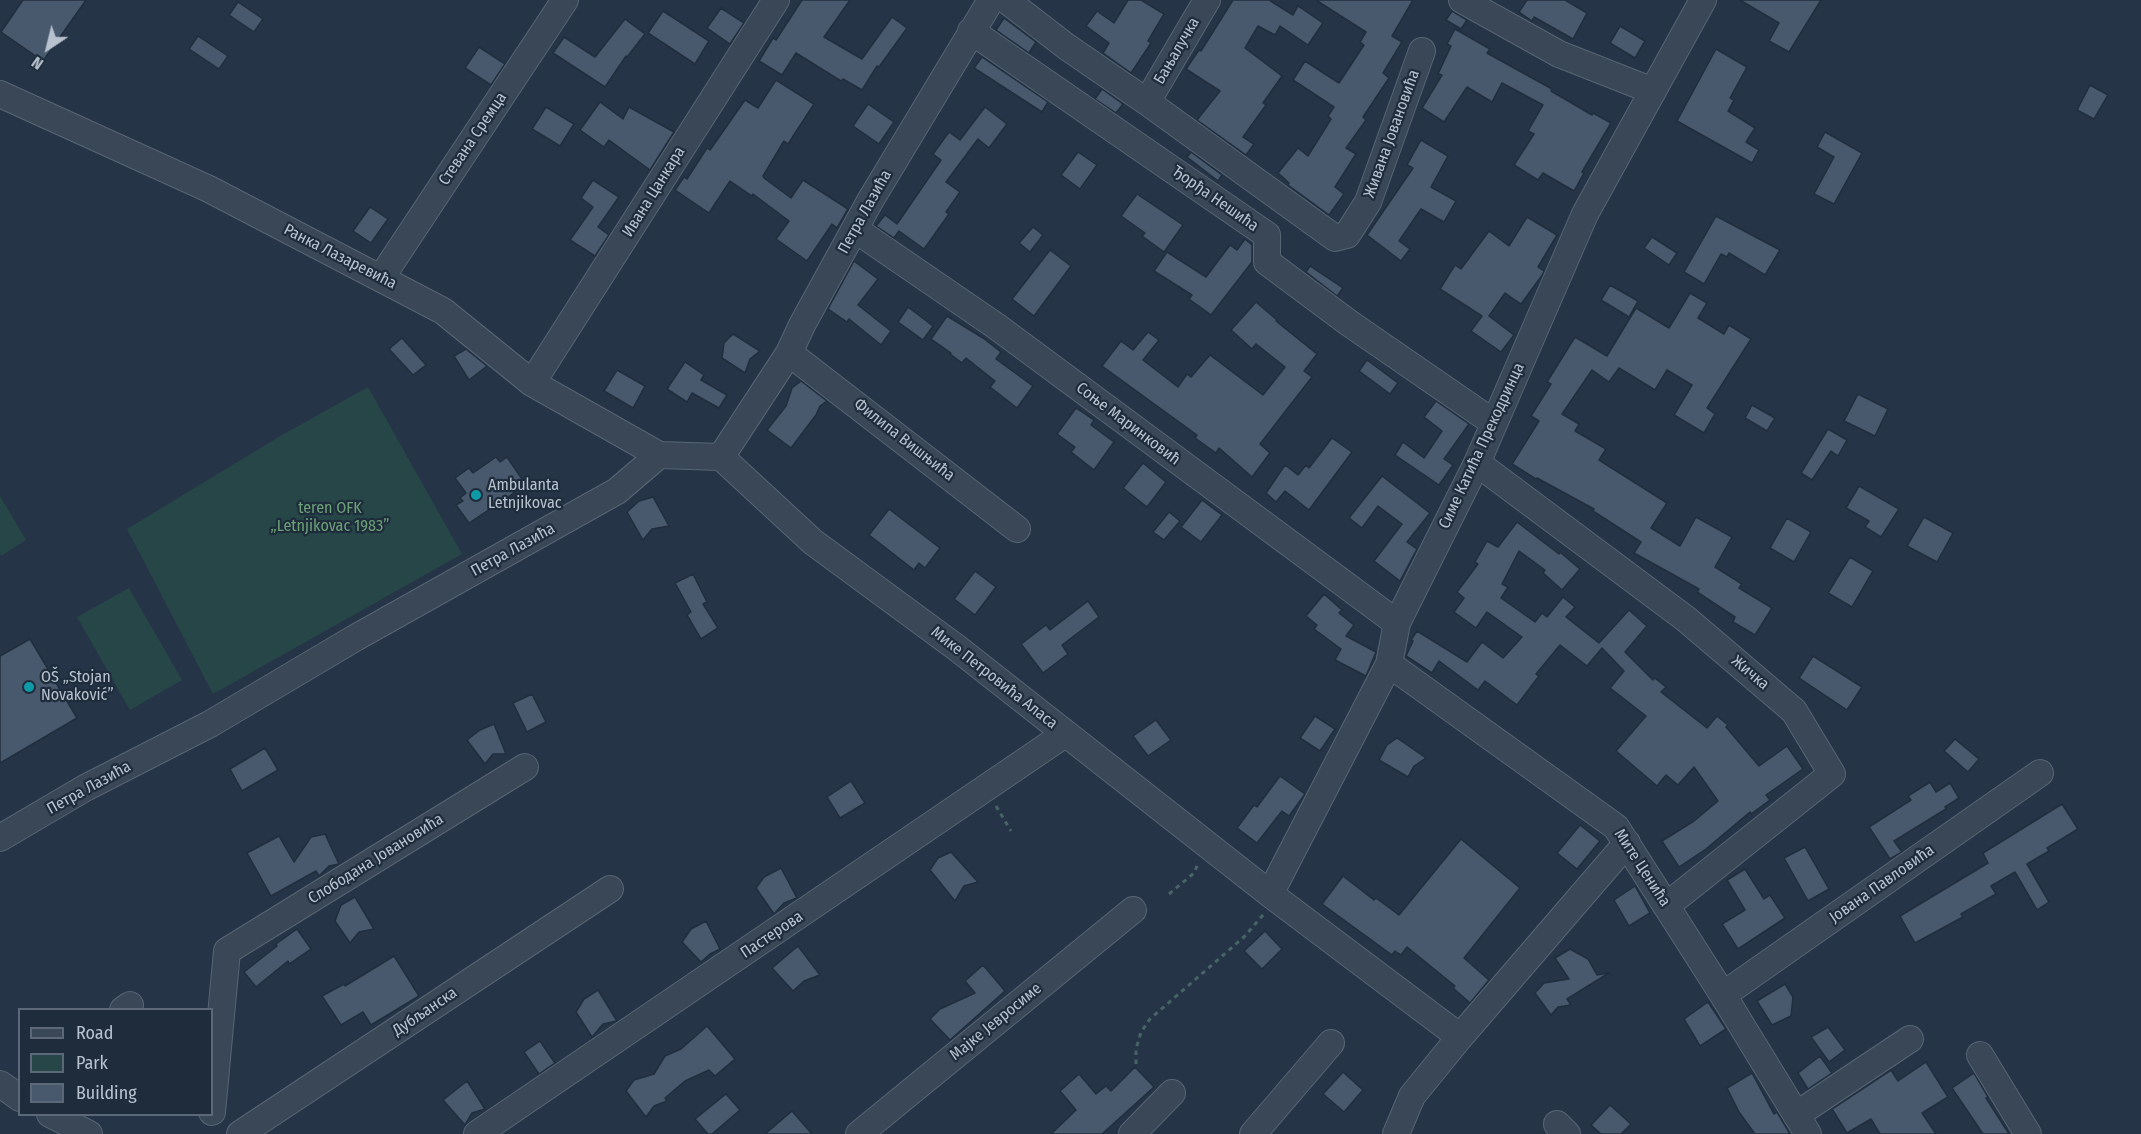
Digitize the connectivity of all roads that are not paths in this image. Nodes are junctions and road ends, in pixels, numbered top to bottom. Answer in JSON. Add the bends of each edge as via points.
{"nodes":[{"id":1,"x":565,"y":0,"type":"edge"},
{"id":2,"x":776,"y":0,"type":"edge"},
{"id":3,"x":991,"y":0,"type":"edge"},
{"id":4,"x":1006,"y":0,"type":"edge"},
{"id":5,"x":1207,"y":0,"type":"edge"},
{"id":6,"x":1462,"y":0,"type":"edge"},
{"id":7,"x":1703,"y":0,"type":"edge"},
{"id":8,"x":971,"y":31,"type":"junction"},
{"id":9,"x":1422,"y":51,"type":"dead end"},
{"id":10,"x":1653,"y":91,"type":"junction"},
{"id":11,"x":0,"y":94,"type":"edge"},
{"id":12,"x":1148,"y":102,"type":"junction"},
{"id":13,"x":856,"y":230,"type":"junction"},
{"id":14,"x":381,"y":278,"type":"junction"},
{"id":15,"x":789,"y":353,"type":"junction"},
{"id":16,"x":532,"y":383,"type":"junction"},
{"id":17,"x":1494,"y":423,"type":"junction"},
{"id":18,"x":659,"y":455,"type":"junction"},
{"id":19,"x":721,"y":457,"type":"junction"},
{"id":20,"x":1477,"y":463,"type":"junction"},
{"id":21,"x":1017,"y":529,"type":"dead end"},
{"id":22,"x":1397,"y":623,"type":"junction"},
{"id":23,"x":1389,"y":664,"type":"junction"},
{"id":24,"x":1065,"y":734,"type":"junction"},
{"id":25,"x":525,"y":767,"type":"dead end"},
{"id":26,"x":2040,"y":773,"type":"dead end"},
{"id":27,"x":0,"y":838,"type":"edge"},
{"id":28,"x":1627,"y":843,"type":"junction"},
{"id":29,"x":610,"y":889,"type":"dead end"},
{"id":30,"x":1273,"y":897,"type":"junction"},
{"id":31,"x":1666,"y":906,"type":"junction"},
{"id":32,"x":1133,"y":910,"type":"dead end"},
{"id":33,"x":1723,"y":995,"type":"junction"},
{"id":34,"x":1460,"y":1037,"type":"junction"},
{"id":35,"x":1910,"y":1039,"type":"dead end"},
{"id":36,"x":1331,"y":1042,"type":"dead end"},
{"id":37,"x":1980,"y":1055,"type":"dead end"},
{"id":38,"x":213,"y":1093,"type":"edge"},
{"id":39,"x":1172,"y":1093,"type":"dead end"},
{"id":40,"x":54,"y":1116,"type":"edge"},
{"id":41,"x":211,"y":1116,"type":"edge"},
{"id":42,"x":1802,"y":1125,"type":"edge"},
{"id":43,"x":89,"y":1134,"type":"edge"},
{"id":44,"x":210,"y":1134,"type":"edge"},
{"id":45,"x":240,"y":1134,"type":"edge"},
{"id":46,"x":477,"y":1134,"type":"edge"},
{"id":47,"x":860,"y":1134,"type":"edge"},
{"id":48,"x":1132,"y":1134,"type":"edge"},
{"id":49,"x":1253,"y":1134,"type":"edge"},
{"id":50,"x":1396,"y":1134,"type":"edge"},
{"id":51,"x":2028,"y":1134,"type":"edge"}],
"edges":[{"from":1,"to":14,"type":"street","name":"Стевана Сремца"},
{"from":2,"to":16,"type":"street","name":"Ивана Цанкара"},
{"from":3,"to":8,"type":"street","name":"Петра Лазића"},
{"from":4,"to":12,"type":"street"},
{"from":5,"to":12,"type":"street","name":"Бањалучка"},
{"from":6,"to":10,"type":"street","via":[[1559,54]]},
{"from":7,"to":10,"type":"street","name":"Симе Катића Прекодринца"},
{"from":8,"to":13,"type":"street","name":"Петра Лазића"},
{"from":8,"to":17,"type":"street","name":"Ђорђа Нешића","via":[[1267,235],[1267,262]]},
{"from":9,"to":12,"type":"street","name":"Живана Јовановића","via":[[1368,202],[1347,235],[1335,238]]},
{"from":10,"to":17,"type":"street","name":"Симе Катића Прекодринца","via":[[1585,214]]},
{"from":11,"to":14,"type":"street","name":"Ранка Лазаревића","via":[[209,189]]},
{"from":13,"to":15,"type":"street","name":"Петра Лазића"},
{"from":13,"to":22,"type":"street","name":"Соње Маринковић","via":[[996,326]]},
{"from":14,"to":16,"type":"street","name":"Ранка Лазаревића","via":[[443,311]]},
{"from":15,"to":19,"type":"street","name":"Петра Лазића"},
{"from":15,"to":21,"type":"street","name":"Филипа Вишњића"},
{"from":16,"to":18,"type":"street","name":"Ранка Лазаревића"},
{"from":17,"to":20,"type":"street","name":"Симе Катића Прекодринца"},
{"from":18,"to":19,"type":"street"},
{"from":18,"to":27,"type":"street","name":"Петра Лазића","via":[[617,491],[210,724],[85,788]]},
{"from":19,"to":24,"type":"street","name":"Мике Петровића Аласа","via":[[813,542]]},
{"from":20,"to":22,"type":"street","name":"Симе Катића Прекодринца"},
{"from":20,"to":31,"type":"street","name":"Жичка","via":[[1686,619],[1794,711],[1832,774]]},
{"from":22,"to":23,"type":"street","name":"Симе Катића Прекодринца"},
{"from":23,"to":28,"type":"street","name":"Мите Ценића","via":[[1616,826]]},
{"from":23,"to":30,"type":"street","name":"Симе Катића Прекодринца"},
{"from":24,"to":30,"type":"street","name":"Мике Петровића Аласа"},
{"from":24,"to":46,"type":"street","name":"Пастерова"},
{"from":25,"to":38,"type":"street","name":"Слободана Јовановића","via":[[227,951]]},
{"from":26,"to":33,"type":"street","name":"Јована Павловића"},
{"from":28,"to":31,"type":"street","name":"Мите Ценића"},
{"from":28,"to":34,"type":"street"},
{"from":29,"to":45,"type":"street","name":"Дубљанска"},
{"from":30,"to":34,"type":"street","name":"Мике Петровића Аласа"},
{"from":31,"to":33,"type":"street","name":"Мите Ценића"},
{"from":32,"to":47,"type":"street","name":"Мајке Јевросиме"},
{"from":33,"to":42,"type":"street","name":"Мите Ценића"},
{"from":34,"to":50,"type":"street","via":[[1412,1096]]},
{"from":35,"to":42,"type":"street","name":"Мите Ценића"},
{"from":36,"to":49,"type":"street"},
{"from":37,"to":51,"type":"street"},
{"from":39,"to":48,"type":"street"},
{"from":40,"to":43,"type":"street"},
{"from":41,"to":44,"type":"street"}]}
